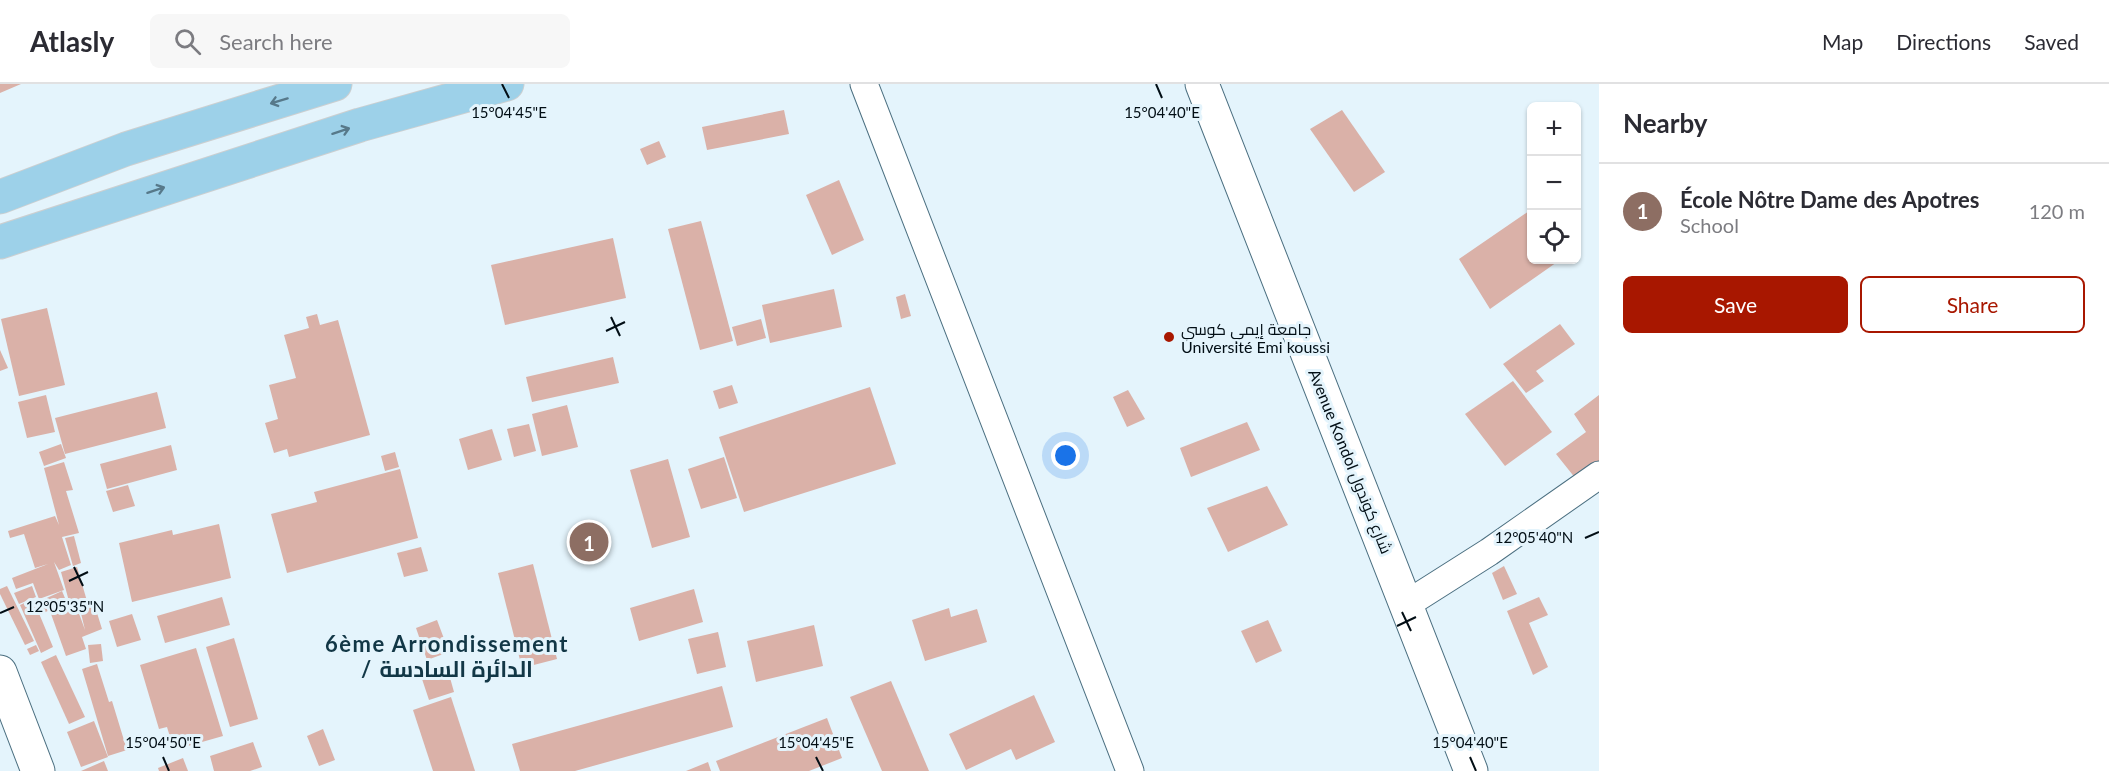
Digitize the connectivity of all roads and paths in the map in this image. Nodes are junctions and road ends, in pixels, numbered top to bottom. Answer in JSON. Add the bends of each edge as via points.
{"nodes":[{"id":1,"x":334,"y":84,"type":"edge"},
{"id":2,"x":507,"y":84,"type":"edge"},
{"id":3,"x":864,"y":84,"type":"edge"},
{"id":4,"x":1202,"y":84,"type":"edge"},
{"id":5,"x":126,"y":149,"type":"junction"},
{"id":6,"x":0,"y":178,"type":"edge"},
{"id":7,"x":0,"y":197,"type":"edge"},
{"id":8,"x":100,"y":208,"type":"junction"},
{"id":9,"x":0,"y":242,"type":"edge"},
{"id":10,"x":0,"y":264,"type":"edge"},
{"id":11,"x":1599,"y":474,"type":"edge"},
{"id":12,"x":1407,"y":604,"type":"junction"},
{"id":13,"x":0,"y":672,"type":"edge"},
{"id":14,"x":38,"y":771,"type":"edge"},
{"id":15,"x":1130,"y":771,"type":"edge"},
{"id":16,"x":1471,"y":771,"type":"edge"}],
"edges":[{"from":1,"to":5,"type":"main road","one_way":true},
{"from":8,"to":2,"type":"main road","one_way":true,"via":[[360,125]]},
{"from":3,"to":15,"type":"street"},
{"from":4,"to":12,"type":"street","name":"Avenue Kondol شارع كوندول"},
{"from":5,"to":6,"type":"main road"},
{"from":5,"to":7,"type":"main road"},
{"from":8,"to":9,"type":"main road"},
{"from":8,"to":10,"type":"main road","via":[[33,250]]},
{"from":11,"to":12,"type":"street"},
{"from":12,"to":16,"type":"street","name":"Avenue Kondol شارع كوندول"},
{"from":13,"to":14,"type":"street"}]}
